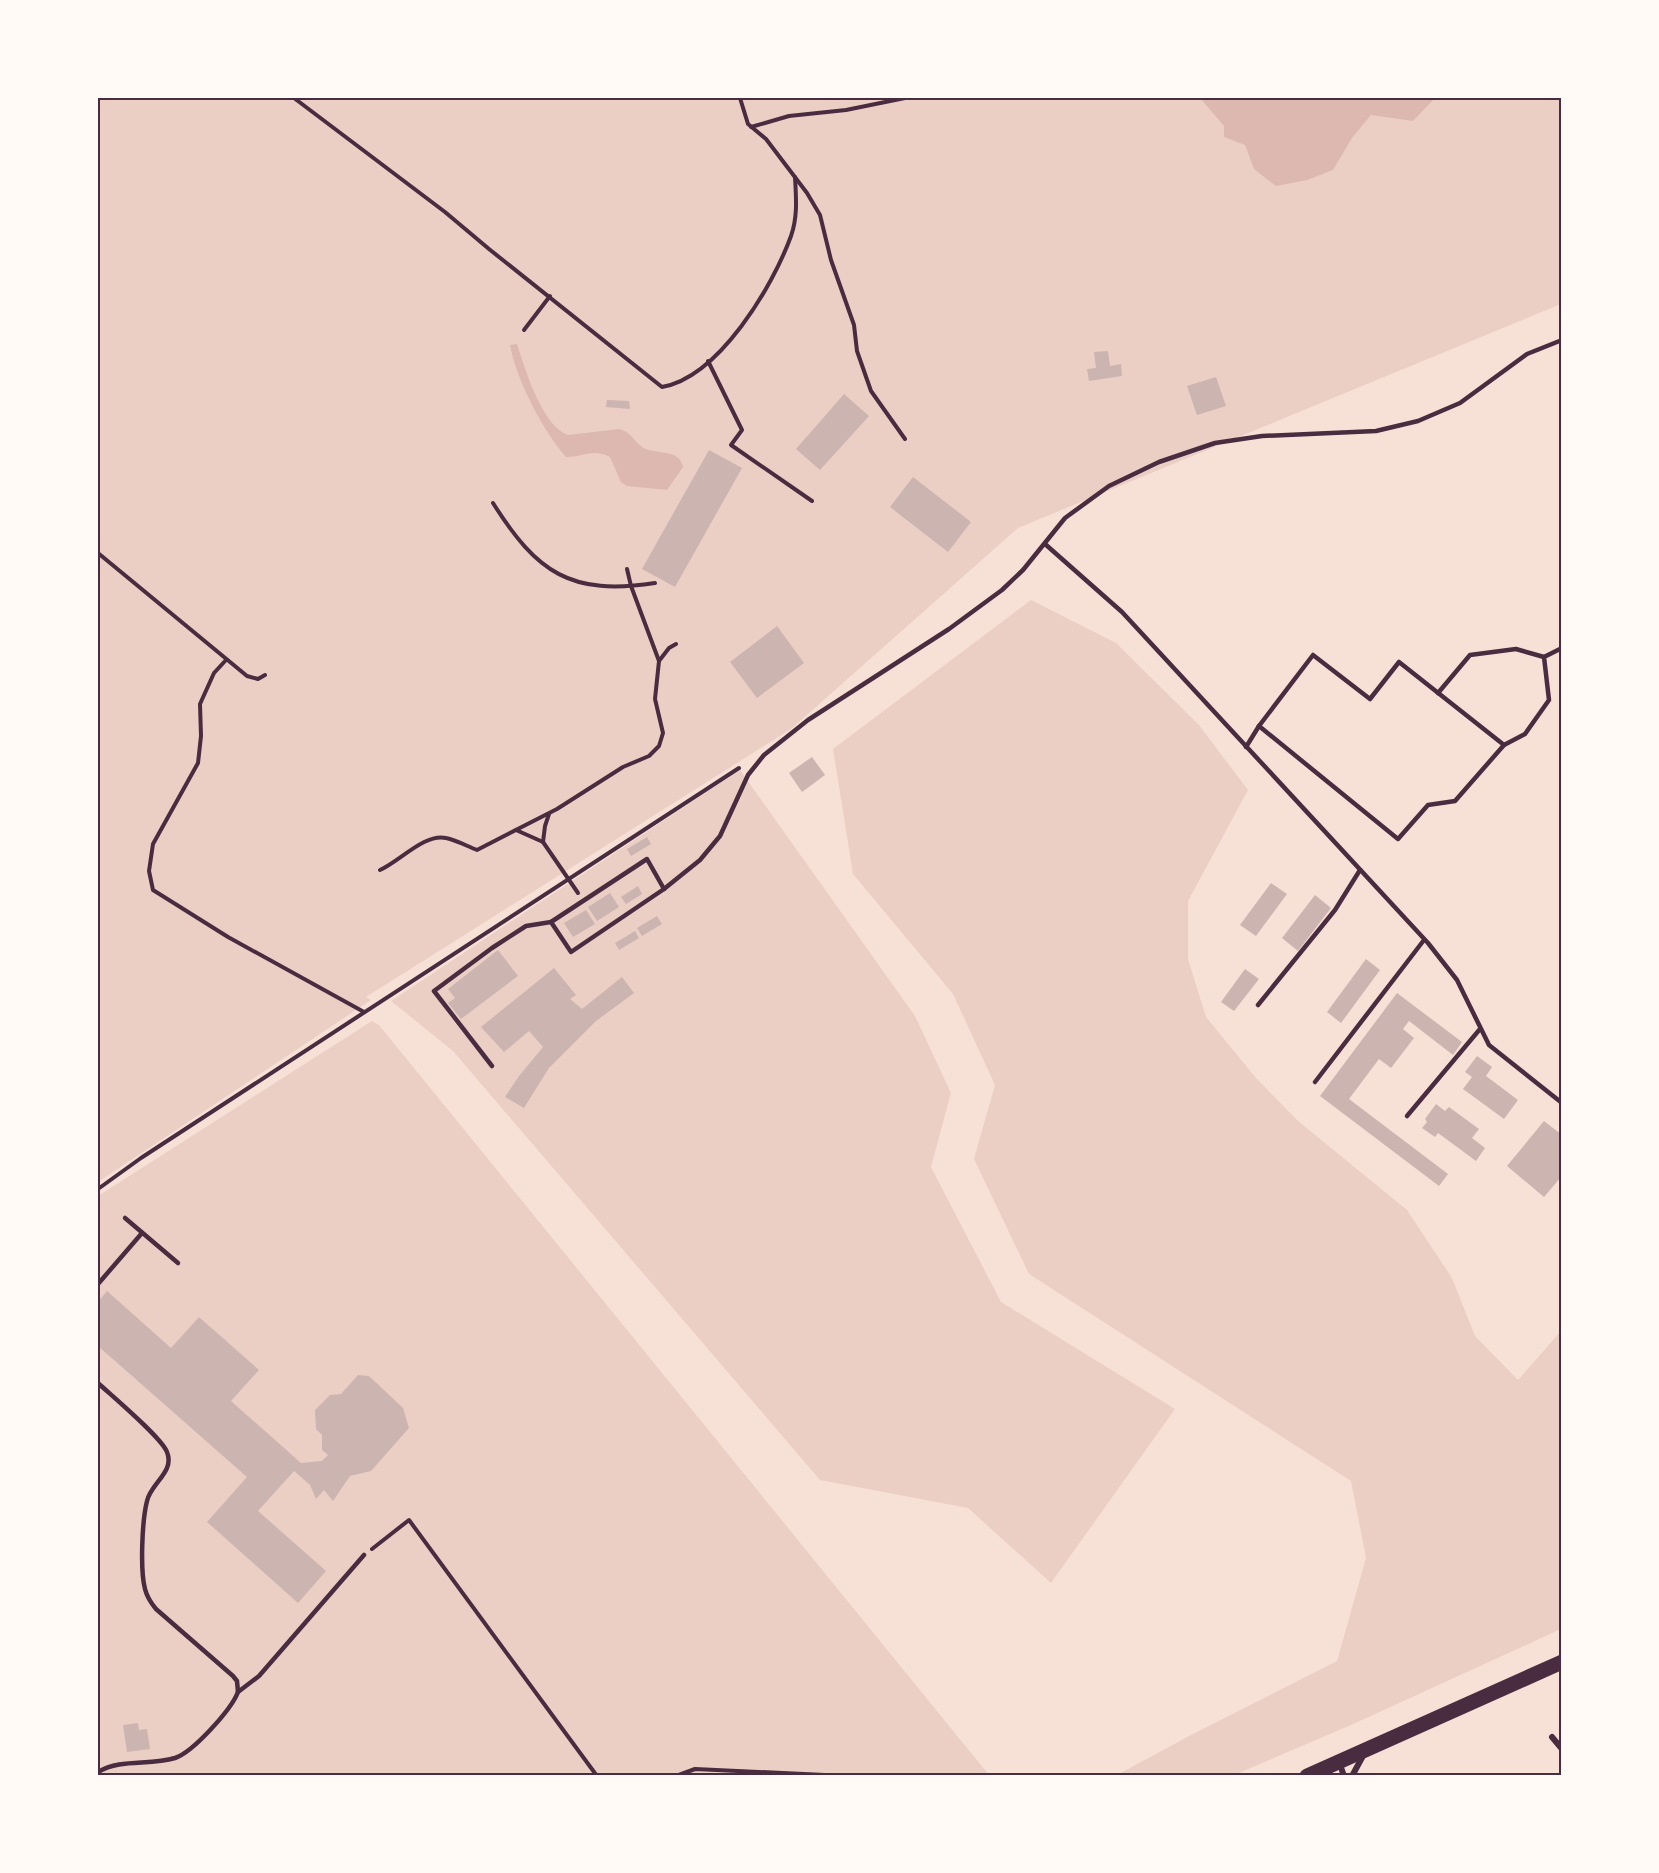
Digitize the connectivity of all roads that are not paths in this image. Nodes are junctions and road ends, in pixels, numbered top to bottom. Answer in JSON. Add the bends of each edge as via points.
{"nodes":[{"id":1,"x":1562,"y":340,"type":"edge"},
{"id":2,"x":1045,"y":544,"type":"junction"},
{"id":3,"x":1562,"y":648,"type":"edge"},
{"id":4,"x":1544,"y":657,"type":"junction"},
{"id":5,"x":1438,"y":693,"type":"junction"},
{"id":6,"x":1258,"y":726,"type":"junction"},
{"id":7,"x":1504,"y":745,"type":"junction"},
{"id":8,"x":1246,"y":747,"type":"junction"},
{"id":9,"x":1360,"y":870,"type":"junction"},
{"id":10,"x":664,"y":889,"type":"junction"},
{"id":11,"x":551,"y":922,"type":"junction"},
{"id":12,"x":1424,"y":939,"type":"junction"},
{"id":13,"x":1258,"y":1005,"type":"dead end"},
{"id":14,"x":1480,"y":1029,"type":"junction"},
{"id":15,"x":492,"y":1066,"type":"dead end"},
{"id":16,"x":1314,"y":1082,"type":"dead end"},
{"id":17,"x":1562,"y":1103,"type":"edge"},
{"id":18,"x":1407,"y":1116,"type":"dead end"},
{"id":19,"x":125,"y":1218,"type":"dead end"},
{"id":20,"x":142,"y":1233,"type":"junction"},
{"id":21,"x":178,"y":1263,"type":"dead end"},
{"id":22,"x":98,"y":1284,"type":"edge"},
{"id":23,"x":98,"y":1383,"type":"edge"},
{"id":24,"x":364,"y":1556,"type":"road end"},
{"id":25,"x":1562,"y":1662,"type":"edge"},
{"id":26,"x":238,"y":1692,"type":"junction"},
{"id":27,"x":1552,"y":1737,"type":"dead end"},
{"id":28,"x":1368,"y":1748,"type":"junction"},
{"id":29,"x":1562,"y":1749,"type":"edge"},
{"id":30,"x":1342,"y":1768,"type":"edge"},
{"id":31,"x":98,"y":1772,"type":"edge"},
{"id":32,"x":1308,"y":1776,"type":"edge"},
{"id":33,"x":1352,"y":1776,"type":"edge"}],
"edges":[{"from":1,"to":2,"type":"lane","via":[[1527,354],[1460,403],[1418,421],[1376,431],[1262,436],[1215,443],[1159,462],[1109,486],[1082,505],[1065,518]]},
{"from":2,"to":8,"type":"lane","via":[[1122,612]]},
{"from":2,"to":10,"type":"lane","via":[[1002,590],[808,720],[764,755],[748,775],[720,836],[700,860]]},
{"from":3,"to":4,"type":"lane"},
{"from":4,"to":5,"type":"lane","via":[[1516,649],[1470,655]]},
{"from":4,"to":7,"type":"lane","via":[[1549,700],[1525,734]]},
{"from":5,"to":6,"type":"lane","via":[[1399,662],[1370,699],[1313,656]]},
{"from":5,"to":7,"type":"lane"},
{"from":6,"to":7,"type":"lane","via":[[1398,839],[1428,805],[1455,801]]},
{"from":6,"to":8,"type":"lane"},
{"from":8,"to":9,"type":"lane"},
{"from":9,"to":12,"type":"lane"},
{"from":9,"to":13,"type":"lane","via":[[1335,910]]},
{"from":10,"to":11,"type":"lane","via":[[571,952]]},
{"from":10,"to":11,"type":"lane","via":[[647,859]]},
{"from":11,"to":15,"type":"lane","via":[[526,926],[434,992]]},
{"from":12,"to":14,"type":"lane","via":[[1457,980]]},
{"from":12,"to":16,"type":"lane"},
{"from":14,"to":17,"type":"lane","via":[[1489,1045]]},
{"from":14,"to":18,"type":"lane"},
{"from":19,"to":20,"type":"lane"},
{"from":20,"to":21,"type":"lane"},
{"from":20,"to":22,"type":"lane"},
{"from":23,"to":26,"type":"lane","via":[[168,1454],[168,1466],[147,1500],[143,1581],[147,1596],[156,1609],[233,1676]]},
{"from":24,"to":26,"type":"lane","via":[[259,1676]]},
{"from":25,"to":28,"type":"main road"},
{"from":26,"to":31,"type":"lane","via":[[221,1716],[183,1754],[120,1764]]},
{"from":27,"to":29,"type":"street"},
{"from":28,"to":30,"type":"main road"},
{"from":28,"to":33,"type":"street"},
{"from":30,"to":32,"type":"main road"}]}
